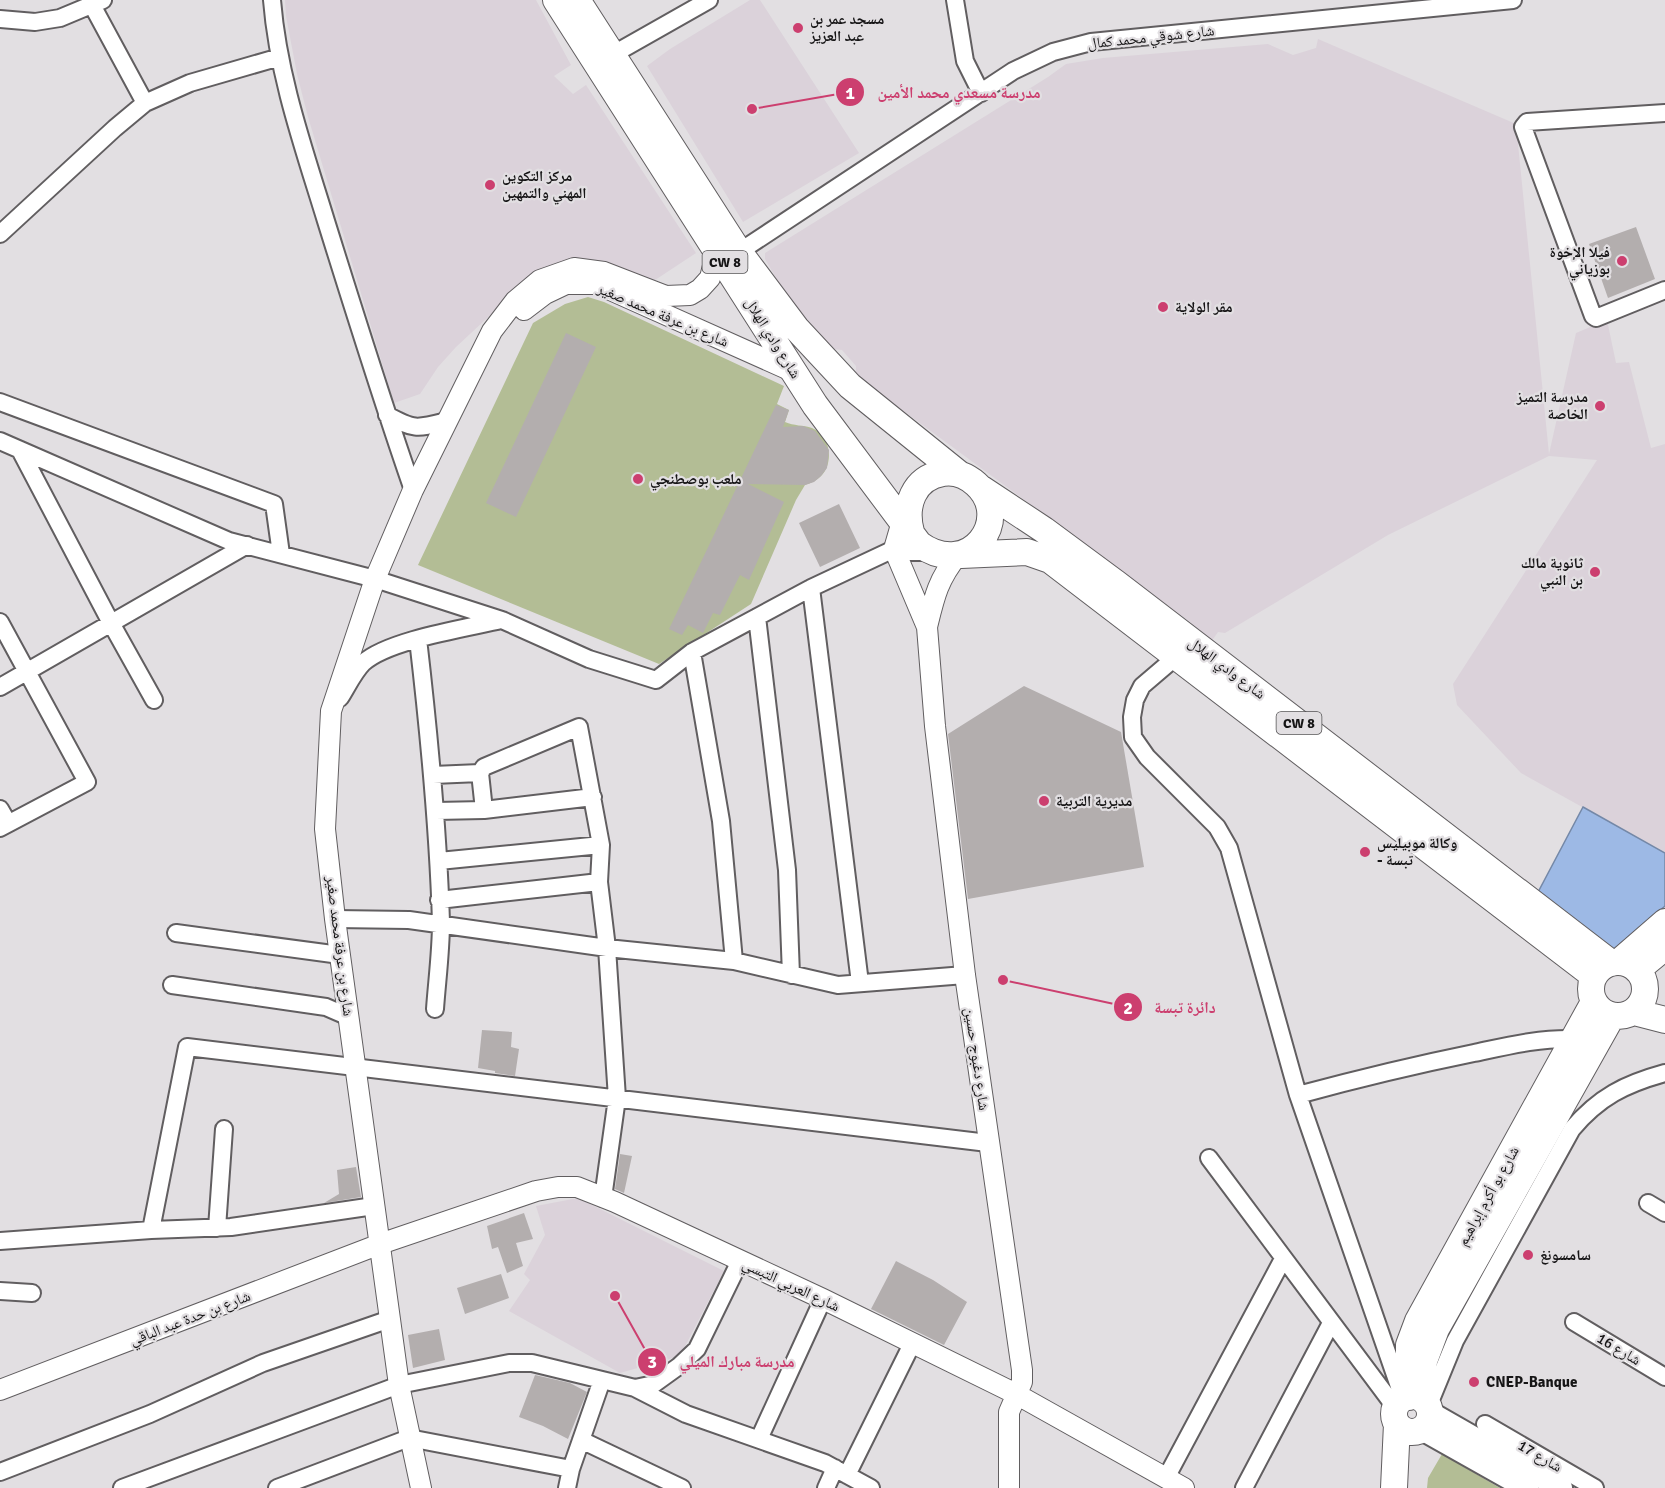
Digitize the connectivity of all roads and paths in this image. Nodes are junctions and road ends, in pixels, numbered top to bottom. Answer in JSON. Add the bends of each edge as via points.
{"nodes":[{"id":1,"x":272,"y":0,"type":"edge"},
{"id":2,"x":556,"y":0,"type":"edge"},
{"id":3,"x":577,"y":0,"type":"edge"},
{"id":4,"x":955,"y":0,"type":"edge"},
{"id":5,"x":1513,"y":0,"type":"edge"},
{"id":6,"x":97,"y":2,"type":"edge"},
{"id":7,"x":699,"y":2,"type":"edge"},
{"id":8,"x":0,"y":19,"type":"edge"},
{"id":9,"x":612,"y":55,"type":"junction"},
{"id":10,"x":280,"y":57,"type":"junction"},
{"id":11,"x":981,"y":93,"type":"junction"},
{"id":12,"x":146,"y":104,"type":"junction"},
{"id":13,"x":1665,"y":114,"type":"edge"},
{"id":14,"x":0,"y":234,"type":"edge"},
{"id":15,"x":728,"y":251,"type":"junction"},
{"id":16,"x":1665,"y":290,"type":"edge"},
{"id":17,"x":794,"y":372,"type":"junction"},
{"id":18,"x":0,"y":402,"type":"edge"},
{"id":19,"x":387,"y":416,"type":"junction"},
{"id":20,"x":447,"y":421,"type":"junction"},
{"id":21,"x":0,"y":441,"type":"edge"},
{"id":22,"x":20,"y":450,"type":"junction"},
{"id":23,"x":958,"y":474,"type":"junction"},
{"id":24,"x":982,"y":489,"type":"junction"},
{"id":25,"x":413,"y":490,"type":"junction"},
{"id":26,"x":904,"y":527,"type":"junction"},
{"id":27,"x":247,"y":545,"type":"junction"},
{"id":28,"x":280,"y":554,"type":"junction"},
{"id":29,"x":958,"y":555,"type":"junction"},
{"id":30,"x":375,"y":579,"type":"junction"},
{"id":31,"x":811,"y":588,"type":"junction"},
{"id":32,"x":757,"y":617,"type":"junction"},
{"id":33,"x":502,"y":620,"type":"junction"},
{"id":34,"x":0,"y":622,"type":"edge"},
{"id":35,"x":111,"y":623,"type":"junction"},
{"id":36,"x":927,"y":627,"type":"junction"},
{"id":37,"x":418,"y":639,"type":"junction"},
{"id":38,"x":1185,"y":649,"type":"junction"},
{"id":39,"x":692,"y":652,"type":"junction"},
{"id":40,"x":27,"y":672,"type":"junction"},
{"id":41,"x":0,"y":687,"type":"edge"},
{"id":42,"x":154,"y":700,"type":"dead end"},
{"id":43,"x":330,"y":711,"type":"junction"},
{"id":44,"x":480,"y":773,"type":"junction"},
{"id":45,"x":433,"y":775,"type":"junction"},
{"id":46,"x":593,"y":797,"type":"junction"},
{"id":47,"x":484,"y":810,"type":"junction"},
{"id":48,"x":436,"y":811,"type":"junction"},
{"id":49,"x":3,"y":820,"type":"edge"},
{"id":50,"x":601,"y":845,"type":"junction"},
{"id":51,"x":439,"y":861,"type":"junction"},
{"id":52,"x":599,"y":882,"type":"junction"},
{"id":53,"x":439,"y":900,"type":"junction"},
{"id":54,"x":335,"y":919,"type":"junction"},
{"id":55,"x":1665,"y":922,"type":"edge"},
{"id":56,"x":441,"y":924,"type":"junction"},
{"id":57,"x":176,"y":933,"type":"dead end"},
{"id":58,"x":1665,"y":947,"type":"edge"},
{"id":59,"x":607,"y":948,"type":"junction"},
{"id":60,"x":340,"y":955,"type":"junction"},
{"id":61,"x":734,"y":961,"type":"junction"},
{"id":62,"x":1628,"y":972,"type":"edge"},
{"id":63,"x":791,"y":975,"type":"junction"},
{"id":64,"x":965,"y":975,"type":"junction"},
{"id":65,"x":860,"y":983,"type":"junction"},
{"id":66,"x":172,"y":985,"type":"dead end"},
{"id":67,"x":435,"y":1010,"type":"dead end"},
{"id":68,"x":1613,"y":1010,"type":"junction"},
{"id":69,"x":349,"y":1017,"type":"junction"},
{"id":70,"x":1665,"y":1020,"type":"edge"},
{"id":71,"x":1574,"y":1039,"type":"junction"},
{"id":72,"x":356,"y":1067,"type":"junction"},
{"id":73,"x":1665,"y":1073,"type":"edge"},
{"id":74,"x":1298,"y":1095,"type":"junction"},
{"id":75,"x":616,"y":1098,"type":"junction"},
{"id":76,"x":224,"y":1129,"type":"dead end"},
{"id":77,"x":988,"y":1143,"type":"junction"},
{"id":78,"x":1209,"y":1158,"type":"dead end"},
{"id":79,"x":603,"y":1198,"type":"junction"},
{"id":80,"x":1648,"y":1203,"type":"dead end"},
{"id":81,"x":375,"y":1206,"type":"junction"},
{"id":82,"x":1665,"y":1213,"type":"edge"},
{"id":83,"x":217,"y":1227,"type":"junction"},
{"id":84,"x":151,"y":1230,"type":"junction"},
{"id":85,"x":0,"y":1241,"type":"edge"},
{"id":86,"x":380,"y":1244,"type":"junction"},
{"id":87,"x":1283,"y":1259,"type":"junction"},
{"id":88,"x":740,"y":1261,"type":"junction"},
{"id":89,"x":0,"y":1291,"type":"edge"},
{"id":90,"x":32,"y":1293,"type":"dead end"},
{"id":91,"x":823,"y":1299,"type":"junction"},
{"id":92,"x":390,"y":1319,"type":"junction"},
{"id":93,"x":1574,"y":1322,"type":"dead end"},
{"id":94,"x":1331,"y":1323,"type":"junction"},
{"id":95,"x":912,"y":1344,"type":"junction"},
{"id":96,"x":1665,"y":1377,"type":"edge"},
{"id":97,"x":602,"y":1380,"type":"junction"},
{"id":98,"x":399,"y":1385,"type":"junction"},
{"id":99,"x":635,"y":1388,"type":"junction"},
{"id":100,"x":0,"y":1390,"type":"edge"},
{"id":101,"x":1016,"y":1394,"type":"junction"},
{"id":102,"x":1414,"y":1412,"type":"junction"},
{"id":103,"x":1485,"y":1424,"type":"dead end"},
{"id":104,"x":409,"y":1438,"type":"junction"},
{"id":105,"x":759,"y":1439,"type":"junction"},
{"id":106,"x":581,"y":1440,"type":"junction"},
{"id":107,"x":571,"y":1469,"type":"junction"},
{"id":108,"x":0,"y":1472,"type":"edge"},
{"id":109,"x":841,"y":1472,"type":"junction"},
{"id":110,"x":1166,"y":1478,"type":"junction"},
{"id":111,"x":679,"y":1487,"type":"edge"},
{"id":112,"x":122,"y":1488,"type":"edge"},
{"id":113,"x":277,"y":1488,"type":"edge"},
{"id":114,"x":421,"y":1488,"type":"edge"},
{"id":115,"x":567,"y":1488,"type":"edge"},
{"id":116,"x":826,"y":1488,"type":"edge"},
{"id":117,"x":871,"y":1488,"type":"edge"},
{"id":118,"x":1009,"y":1488,"type":"edge"},
{"id":119,"x":1184,"y":1488,"type":"edge"},
{"id":120,"x":1244,"y":1488,"type":"edge"},
{"id":121,"x":1394,"y":1488,"type":"edge"},
{"id":122,"x":1405,"y":1488,"type":"edge"},
{"id":123,"x":1527,"y":1488,"type":"edge"},
{"id":124,"x":1561,"y":1488,"type":"edge"},
{"id":125,"x":1595,"y":1488,"type":"edge"}],
"edges":[{"from":1,"to":10,"type":"street"},
{"from":2,"to":15,"type":"main road","name":"شارع وادي الهلال","number":"CW 8"},
{"from":3,"to":9,"type":"main road","name":"شارع وادي الهلال","number":"CW 8"},
{"from":4,"to":11,"type":"street","via":[[965,61]]},
{"from":5,"to":11,"type":"street","name":"شارع شوقي محمد كمال","via":[[1091,42],[1053,52],[1013,71]]},
{"from":6,"to":8,"type":"street","via":[[60,18],[35,22]]},
{"from":6,"to":12,"type":"street"},
{"from":7,"to":9,"type":"street"},
{"from":9,"to":15,"type":"main road","name":"شارع وادي الهلال","number":"CW 8"},
{"from":10,"to":12,"type":"street","via":[[190,82]]},
{"from":10,"to":19,"type":"street","via":[[300,135]]},
{"from":11,"to":15,"type":"street","name":"شارع شوقي محمد كمال"},
{"from":12,"to":14,"type":"street"},
{"from":13,"to":16,"type":"street","via":[[1527,122],[1523,126],[1593,316]]},
{"from":15,"to":17,"type":"main road","name":"شارع وادي الهلال","number":"CW 8"},
{"from":15,"to":20,"type":"street","name":"شارع بن عرفة محمد صغير","via":[[710,278],[690,295],[666,296],[604,272],[574,268],[540,280],[515,301],[492,331]]},
{"from":15,"to":23,"type":"main road","name":"شارع وادي الهلال","number":"CW 8","via":[[850,386]]},
{"from":17,"to":20,"type":"street","name":"شارع بن عرفة محمد صغير","via":[[597,284],[566,284],[522,311]]},
{"from":17,"to":26,"type":"main road","name":"شارع وادي الهلال","number":"CW 8"},
{"from":18,"to":28,"type":"street","via":[[274,504]]},
{"from":19,"to":20,"type":"street","via":[[409,427],[422,428]]},
{"from":19,"to":25,"type":"street"},
{"from":20,"to":25,"type":"street","name":"شارع بن عرفة محمد صغير"},
{"from":21,"to":22,"type":"street"},
{"from":22,"to":27,"type":"street","via":[[229,541]]},
{"from":22,"to":35,"type":"street"},
{"from":23,"to":24,"type":"main road"},
{"from":23,"to":26,"type":"main road","via":[[932,476],[916,489]]},
{"from":24,"to":29,"type":"main road","via":[[989,508],[988,529],[981,541]]},
{"from":24,"to":38,"type":"main road","name":"شارع وادي الهلال","number":"CW 8","via":[[1044,530]]},
{"from":25,"to":30,"type":"street","name":"شارع بن عرفة محمد صغير"},
{"from":26,"to":29,"type":"main road","via":[[930,552]]},
{"from":26,"to":31,"type":"street"},
{"from":26,"to":36,"type":"street"},
{"from":27,"to":28,"type":"street"},
{"from":27,"to":35,"type":"street"},
{"from":28,"to":30,"type":"street"},
{"from":29,"to":36,"type":"street","via":[[945,570]]},
{"from":29,"to":38,"type":"main road","name":"شارع وادي الهلال","number":"CW 8","via":[[1038,554]]},
{"from":30,"to":33,"type":"street"},
{"from":30,"to":43,"type":"street","name":"شارع بن عرفة محمد صغير"},
{"from":31,"to":32,"type":"street"},
{"from":31,"to":65,"type":"street"},
{"from":32,"to":39,"type":"street"},
{"from":32,"to":63,"type":"street","via":[[787,870]]},
{"from":33,"to":37,"type":"street"},
{"from":33,"to":39,"type":"street","via":[[589,658],[656,680]]},
{"from":34,"to":40,"type":"street"},
{"from":35,"to":40,"type":"street"},
{"from":35,"to":42,"type":"street"},
{"from":36,"to":64,"type":"street","name":"شارع دغبوج حسين"},
{"from":37,"to":43,"type":"street","via":[[364,663]]},
{"from":37,"to":45,"type":"street"},
{"from":38,"to":62,"type":"main road","name":"شارع وادي الهلال","number":"CW 8"},
{"from":38,"to":74,"type":"street","via":[[1142,686],[1132,717],[1134,737],[1148,758],[1217,827],[1229,848]]},
{"from":39,"to":61,"type":"street","via":[[721,821]]},
{"from":40,"to":41,"type":"street"},
{"from":40,"to":49,"type":"street","via":[[87,782]]},
{"from":43,"to":54,"type":"street","name":"شارع بن عرفة محمد صغير","via":[[325,829]]},
{"from":44,"to":45,"type":"street"},
{"from":44,"to":46,"type":"street","via":[[484,767],[579,726]]},
{"from":44,"to":47,"type":"street"},
{"from":45,"to":48,"type":"street"},
{"from":46,"to":47,"type":"street"},
{"from":46,"to":50,"type":"street"},
{"from":47,"to":48,"type":"street"},
{"from":48,"to":51,"type":"street"},
{"from":50,"to":51,"type":"street"},
{"from":50,"to":52,"type":"street"},
{"from":51,"to":53,"type":"street"},
{"from":52,"to":53,"type":"street"},
{"from":52,"to":59,"type":"street"},
{"from":53,"to":56,"type":"street"},
{"from":54,"to":56,"type":"street"},
{"from":54,"to":60,"type":"street","name":"شارع بن عرفة محمد صغير"},
{"from":55,"to":62,"type":"main road"},
{"from":56,"to":59,"type":"street"},
{"from":56,"to":67,"type":"street"},
{"from":57,"to":60,"type":"street"},
{"from":58,"to":62,"type":"main road"},
{"from":59,"to":61,"type":"street"},
{"from":59,"to":75,"type":"street"},
{"from":60,"to":69,"type":"street","name":"شارع بن عرفة محمد صغير"},
{"from":61,"to":63,"type":"street"},
{"from":62,"to":68,"type":"main road","via":[[1644,997]]},
{"from":62,"to":68,"type":"main road","via":[[1591,985],[1591,994]]},
{"from":63,"to":65,"type":"street","via":[[838,985]]},
{"from":64,"to":65,"type":"street"},
{"from":64,"to":77,"type":"street","name":"شارع دغبوج حسين"},
{"from":66,"to":69,"type":"street","via":[[326,1007]]},
{"from":68,"to":70,"type":"main road"},
{"from":68,"to":71,"type":"main road","name":"شارع بو أكرم إبراهيم"},
{"from":68,"to":102,"type":"main road","name":"شارع بو أكرم إبراهيم","via":[[1436,1329],[1424,1360]]},
{"from":69,"to":72,"type":"street","name":"شارع بن عرفة محمد صغير"},
{"from":71,"to":74,"type":"street","via":[[1527,1041]]},
{"from":71,"to":102,"type":"main road","name":"شارع بو أكرم إبراهيم","via":[[1419,1321],[1409,1345]]},
{"from":72,"to":75,"type":"street"},
{"from":72,"to":81,"type":"street","name":"شارع بن عرفة محمد صغير"},
{"from":72,"to":84,"type":"street","via":[[187,1047]]},
{"from":73,"to":102,"type":"street","via":[[1610,1094],[1572,1130]]},
{"from":74,"to":102,"type":"street"},
{"from":75,"to":77,"type":"street"},
{"from":75,"to":79,"type":"street"},
{"from":76,"to":83,"type":"street"},
{"from":77,"to":101,"type":"street","name":"شارع دغبوج حسين","via":[[1022,1370]]},
{"from":78,"to":87,"type":"street"},
{"from":79,"to":86,"type":"street","name":"شارع العربي التبسي","via":[[578,1187],[536,1191]]},
{"from":79,"to":88,"type":"street","name":"شارع العربي التبسي"},
{"from":80,"to":82,"type":"street"},
{"from":81,"to":83,"type":"street"},
{"from":81,"to":86,"type":"street","name":"شارع بن عرفة محمد صغير"},
{"from":83,"to":84,"type":"street"},
{"from":84,"to":85,"type":"street"},
{"from":86,"to":92,"type":"street","name":"شارع بن عرفة محمد صغير"},
{"from":86,"to":100,"type":"street","name":"شارع بن حدة عبد الباقي"},
{"from":87,"to":94,"type":"street"},
{"from":87,"to":110,"type":"street"},
{"from":88,"to":91,"type":"street","name":"شارع العربي التبسي"},
{"from":88,"to":99,"type":"street","via":[[697,1349],[654,1384]]},
{"from":89,"to":90,"type":"street"},
{"from":91,"to":95,"type":"street","name":"شارع العربي التبسي"},
{"from":91,"to":105,"type":"street"},
{"from":92,"to":98,"type":"street","name":"شارع بن عرفة محمد صغير"},
{"from":92,"to":108,"type":"street","via":[[263,1363],[150,1414]]},
{"from":93,"to":96,"type":"street","name":"شارع 16"},
{"from":94,"to":102,"type":"street"},
{"from":94,"to":120,"type":"street"},
{"from":95,"to":101,"type":"street","name":"شارع العربي التبسي"},
{"from":95,"to":109,"type":"street"},
{"from":97,"to":98,"type":"street","via":[[532,1363],[509,1363]]},
{"from":97,"to":99,"type":"street"},
{"from":97,"to":106,"type":"street"},
{"from":98,"to":104,"type":"street","name":"شارع بن عرفة محمد صغير"},
{"from":98,"to":112,"type":"street"},
{"from":99,"to":105,"type":"street","via":[[686,1414]]},
{"from":101,"to":110,"type":"street","name":"شارع العربي التبسي"},
{"from":101,"to":118,"type":"street","name":"شارع دغبوج حسين","via":[[1009,1412]]},
{"from":102,"to":121,"type":"main road"},
{"from":102,"to":122,"type":"main road"},
{"from":102,"to":123,"type":"main road"},
{"from":102,"to":124,"type":"main road"},
{"from":103,"to":125,"type":"street","name":"شارع 17"},
{"from":104,"to":107,"type":"street"},
{"from":104,"to":113,"type":"street"},
{"from":104,"to":114,"type":"street","name":"شارع بن عرفة محمد صغير"},
{"from":105,"to":109,"type":"street"},
{"from":106,"to":107,"type":"street"},
{"from":106,"to":111,"type":"street"},
{"from":107,"to":115,"type":"street"},
{"from":109,"to":116,"type":"street"},
{"from":109,"to":117,"type":"street"},
{"from":110,"to":119,"type":"street","name":"شارع العربي التبسي"}]}
